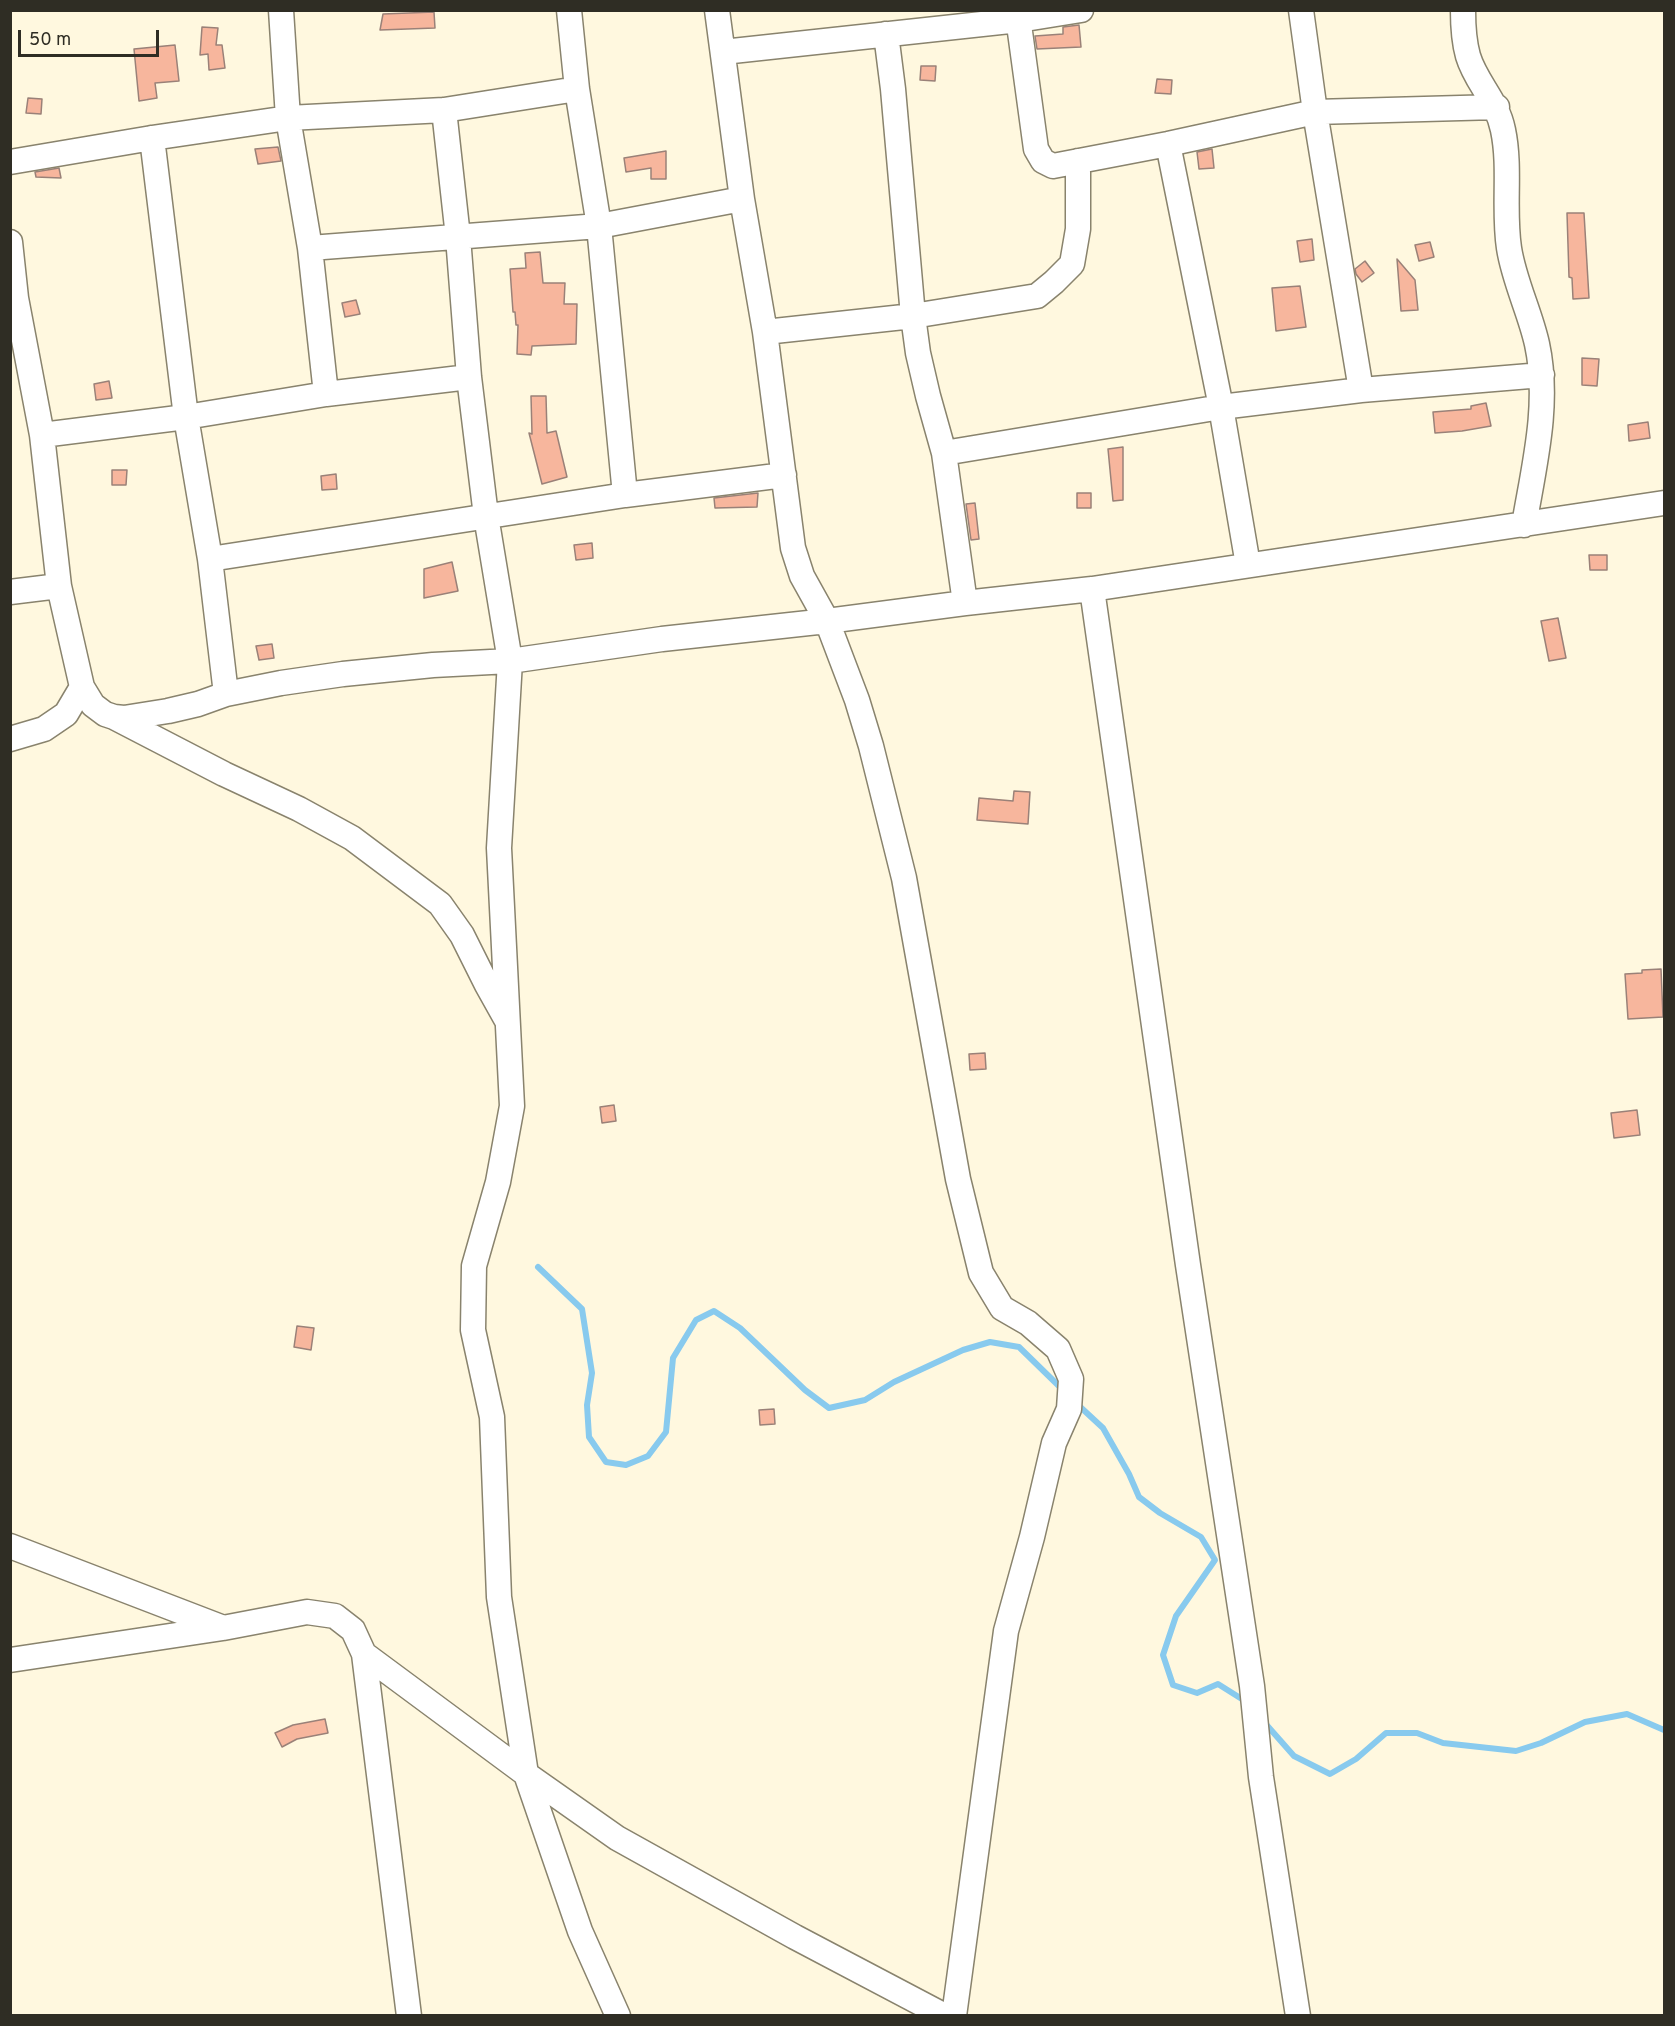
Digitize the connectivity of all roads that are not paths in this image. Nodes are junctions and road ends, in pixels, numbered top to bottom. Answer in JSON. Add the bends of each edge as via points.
{"nodes":[{"id":1,"x":281,"y":10,"type":"edge"},
{"id":2,"x":569,"y":10,"type":"edge"},
{"id":3,"x":717,"y":10,"type":"edge"},
{"id":4,"x":1081,"y":10,"type":"edge"},
{"id":5,"x":1301,"y":10,"type":"edge"},
{"id":6,"x":1463,"y":10,"type":"edge"},
{"id":7,"x":1018,"y":15,"type":"edge"},
{"id":8,"x":886,"y":34,"type":"junction"},
{"id":9,"x":723,"y":52,"type":"junction"},
{"id":10,"x":577,"y":89,"type":"junction"},
{"id":11,"x":1497,"y":107,"type":"junction"},
{"id":12,"x":444,"y":110,"type":"junction"},
{"id":13,"x":1315,"y":112,"type":"junction"},
{"id":14,"x":288,"y":118,"type":"junction"},
{"id":15,"x":152,"y":138,"type":"junction"},
{"id":16,"x":1168,"y":144,"type":"junction"},
{"id":17,"x":1078,"y":161,"type":"junction"},
{"id":18,"x":10,"y":162,"type":"edge"},
{"id":19,"x":742,"y":199,"type":"junction"},
{"id":20,"x":599,"y":226,"type":"junction"},
{"id":21,"x":458,"y":237,"type":"junction"},
{"id":22,"x":10,"y":242,"type":"edge"},
{"id":23,"x":310,"y":248,"type":"junction"},
{"id":24,"x":13,"y":299,"type":"edge"},
{"id":25,"x":913,"y":316,"type":"junction"},
{"id":26,"x":765,"y":332,"type":"junction"},
{"id":27,"x":1542,"y":375,"type":"junction"},
{"id":28,"x":469,"y":377,"type":"junction"},
{"id":29,"x":1361,"y":390,"type":"junction"},
{"id":30,"x":326,"y":393,"type":"junction"},
{"id":31,"x":1221,"y":407,"type":"junction"},
{"id":32,"x":186,"y":417,"type":"junction"},
{"id":33,"x":42,"y":435,"type":"junction"},
{"id":34,"x":944,"y":453,"type":"junction"},
{"id":35,"x":784,"y":476,"type":"junction"},
{"id":36,"x":625,"y":495,"type":"junction"},
{"id":37,"x":1665,"y":503,"type":"edge"},
{"id":38,"x":486,"y":516,"type":"junction"},
{"id":39,"x":1524,"y":525,"type":"junction"},
{"id":40,"x":210,"y":559,"type":"junction"},
{"id":41,"x":1248,"y":565,"type":"junction"},
{"id":42,"x":59,"y":586,"type":"junction"},
{"id":43,"x":1092,"y":589,"type":"junction"},
{"id":44,"x":10,"y":592,"type":"edge"},
{"id":45,"x":964,"y":603,"type":"junction"},
{"id":46,"x":827,"y":621,"type":"junction"},
{"id":47,"x":510,"y":661,"type":"junction"},
{"id":48,"x":82,"y":687,"type":"junction"},
{"id":49,"x":226,"y":694,"type":"junction"},
{"id":50,"x":114,"y":717,"type":"junction"},
{"id":51,"x":10,"y":739,"type":"edge"},
{"id":52,"x":508,"y":1021,"type":"junction"},
{"id":53,"x":10,"y":1546,"type":"edge"},
{"id":54,"x":223,"y":1628,"type":"junction"},
{"id":55,"x":364,"y":1654,"type":"junction"},
{"id":56,"x":10,"y":1660,"type":"edge"},
{"id":57,"x":526,"y":1773,"type":"junction"},
{"id":58,"x":409,"y":2016,"type":"edge"},
{"id":59,"x":618,"y":2016,"type":"edge"},
{"id":60,"x":945,"y":2016,"type":"edge"},
{"id":61,"x":954,"y":2016,"type":"edge"},
{"id":62,"x":1298,"y":2016,"type":"edge"}],
"edges":[{"from":1,"to":14,"type":"street"},
{"from":2,"to":10,"type":"street"},
{"from":3,"to":9,"type":"street"},
{"from":4,"to":7,"type":"street"},
{"from":5,"to":13,"type":"street"},
{"from":6,"to":11,"type":"street","via":[[1467,55]]},
{"from":7,"to":8,"type":"street"},
{"from":7,"to":17,"type":"street","via":[[1036,149],[1053,166]]},
{"from":8,"to":9,"type":"street"},
{"from":8,"to":25,"type":"street"},
{"from":9,"to":19,"type":"street"},
{"from":10,"to":12,"type":"street"},
{"from":10,"to":20,"type":"street"},
{"from":11,"to":13,"type":"street"},
{"from":11,"to":27,"type":"street","via":[[1507,162],[1509,247]]},
{"from":12,"to":14,"type":"street"},
{"from":12,"to":21,"type":"street"},
{"from":13,"to":16,"type":"street"},
{"from":13,"to":29,"type":"street"},
{"from":14,"to":15,"type":"street"},
{"from":14,"to":23,"type":"street"},
{"from":15,"to":18,"type":"street"},
{"from":15,"to":32,"type":"street"},
{"from":16,"to":17,"type":"street"},
{"from":16,"to":31,"type":"street"},
{"from":17,"to":25,"type":"street","via":[[1076,247],[1072,264],[1054,282],[1037,296]]},
{"from":19,"to":20,"type":"street"},
{"from":19,"to":26,"type":"street"},
{"from":20,"to":21,"type":"street"},
{"from":20,"to":36,"type":"street"},
{"from":21,"to":23,"type":"street"},
{"from":21,"to":28,"type":"street"},
{"from":22,"to":24,"type":"street"},
{"from":23,"to":30,"type":"street"},
{"from":24,"to":33,"type":"street"},
{"from":25,"to":26,"type":"street"},
{"from":25,"to":34,"type":"street","via":[[918,353]]},
{"from":26,"to":35,"type":"street"},
{"from":27,"to":29,"type":"street"},
{"from":27,"to":39,"type":"street","via":[[1538,442]]},
{"from":28,"to":30,"type":"street"},
{"from":28,"to":38,"type":"street"},
{"from":29,"to":31,"type":"street"},
{"from":30,"to":32,"type":"street"},
{"from":31,"to":34,"type":"street"},
{"from":31,"to":41,"type":"street"},
{"from":32,"to":33,"type":"street"},
{"from":32,"to":40,"type":"street"},
{"from":33,"to":42,"type":"street"},
{"from":34,"to":45,"type":"street"},
{"from":35,"to":36,"type":"street"},
{"from":35,"to":46,"type":"street","via":[[793,548],[802,576]]},
{"from":36,"to":38,"type":"street"},
{"from":37,"to":39,"type":"street"},
{"from":38,"to":40,"type":"street"},
{"from":38,"to":47,"type":"street"},
{"from":39,"to":41,"type":"street"},
{"from":40,"to":49,"type":"street"},
{"from":41,"to":43,"type":"street"},
{"from":42,"to":44,"type":"street"},
{"from":42,"to":48,"type":"street"},
{"from":43,"to":45,"type":"street"},
{"from":43,"to":62,"type":"street"},
{"from":45,"to":46,"type":"street"},
{"from":46,"to":47,"type":"street"},
{"from":46,"to":61,"type":"street","via":[[871,746],[904,878],[958,1179],[981,1274],[1002,1308],[1028,1323],[1058,1349],[1071,1379],[1069,1409],[1054,1443],[1006,1631]]},
{"from":47,"to":49,"type":"street","via":[[343,674]]},
{"from":47,"to":52,"type":"street","via":[[500,848]]},
{"from":48,"to":50,"type":"street","via":[[99,710]]},
{"from":48,"to":51,"type":"street","via":[[66,714],[45,729]]},
{"from":49,"to":50,"type":"street","via":[[186,708]]},
{"from":50,"to":52,"type":"street","via":[[352,838],[440,904],[462,935]]},
{"from":52,"to":57,"type":"street","via":[[512,1106],[498,1182],[474,1266],[473,1330],[492,1417],[499,1597]]},
{"from":53,"to":54,"type":"street"},
{"from":54,"to":55,"type":"street","via":[[307,1611],[335,1616],[353,1630]]},
{"from":54,"to":56,"type":"street"},
{"from":55,"to":57,"type":"street"},
{"from":55,"to":58,"type":"street"},
{"from":57,"to":59,"type":"street","via":[[580,1931]]},
{"from":57,"to":60,"type":"street","via":[[617,1838]]}]}
